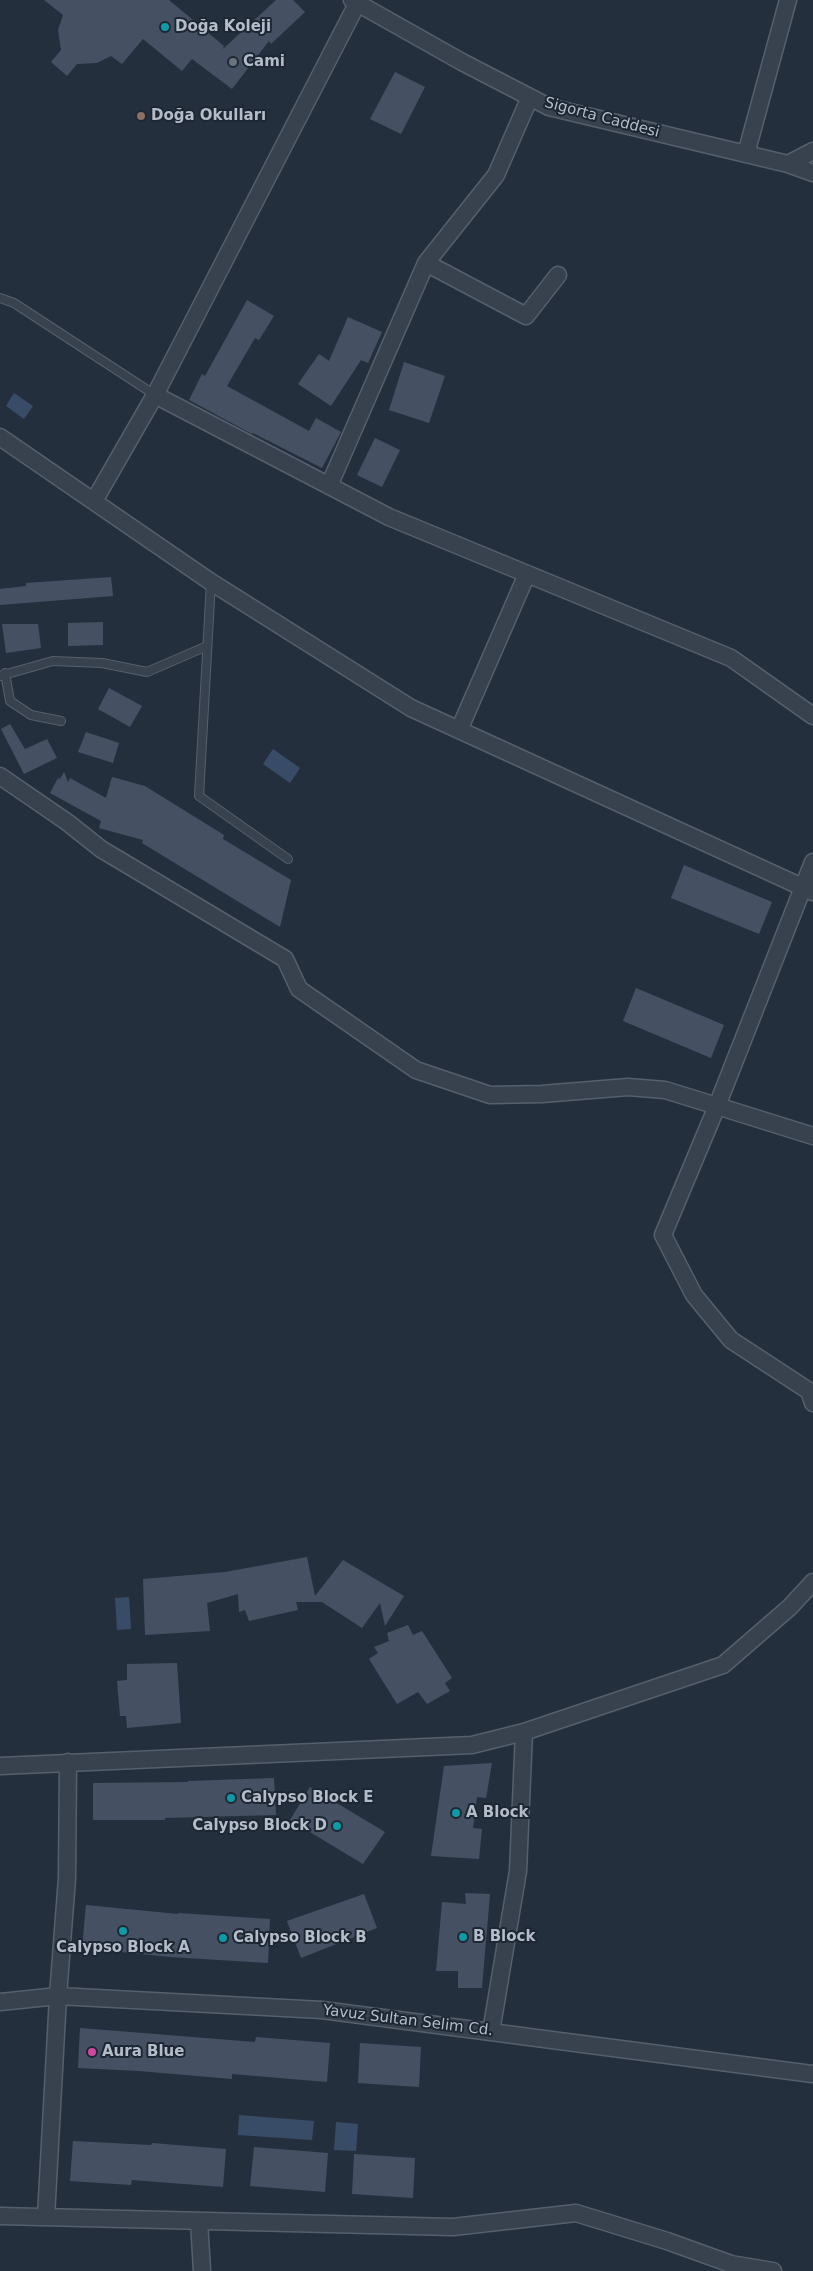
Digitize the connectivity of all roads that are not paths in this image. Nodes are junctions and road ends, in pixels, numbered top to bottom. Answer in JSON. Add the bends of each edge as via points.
{"nodes":[{"id":1,"x":788,"y":0,"type":"edge"},
{"id":2,"x":354,"y":2,"type":"edge"},
{"id":3,"x":530,"y":97,"type":"junction"},
{"id":4,"x":813,"y":151,"type":"edge"},
{"id":5,"x":746,"y":154,"type":"junction"},
{"id":6,"x":788,"y":164,"type":"junction"},
{"id":7,"x":813,"y":172,"type":"edge"},
{"id":8,"x":426,"y":263,"type":"junction"},
{"id":9,"x":558,"y":275,"type":"dead end"},
{"id":10,"x":0,"y":298,"type":"edge"},
{"id":11,"x":155,"y":395,"type":"junction"},
{"id":12,"x":0,"y":437,"type":"edge"},
{"id":13,"x":329,"y":486,"type":"junction"},
{"id":14,"x":94,"y":501,"type":"junction"},
{"id":15,"x":528,"y":574,"type":"junction"},
{"id":16,"x":211,"y":582,"type":"junction"},
{"id":17,"x":207,"y":646,"type":"junction"},
{"id":18,"x":3,"y":675,"type":"edge"},
{"id":19,"x":813,"y":716,"type":"edge"},
{"id":20,"x":61,"y":721,"type":"dead end"},
{"id":21,"x":460,"y":730,"type":"junction"},
{"id":22,"x":0,"y":776,"type":"edge"},
{"id":23,"x":288,"y":859,"type":"dead end"},
{"id":24,"x":813,"y":862,"type":"edge"},
{"id":25,"x":808,"y":890,"type":"edge"},
{"id":26,"x":717,"y":1106,"type":"junction"},
{"id":27,"x":813,"y":1136,"type":"edge"},
{"id":28,"x":813,"y":1403,"type":"edge"},
{"id":29,"x":813,"y":1582,"type":"edge"},
{"id":30,"x":524,"y":1732,"type":"junction"},
{"id":31,"x":68,"y":1762,"type":"junction"},
{"id":32,"x":0,"y":1766,"type":"edge"},
{"id":33,"x":58,"y":1996,"type":"junction"},
{"id":34,"x":0,"y":2002,"type":"edge"},
{"id":35,"x":491,"y":2032,"type":"junction"},
{"id":36,"x":813,"y":2074,"type":"edge"},
{"id":37,"x":0,"y":2216,"type":"edge"},
{"id":38,"x":46,"y":2218,"type":"junction"},
{"id":39,"x":199,"y":2221,"type":"junction"},
{"id":40,"x":202,"y":2271,"type":"edge"},
{"id":41,"x":773,"y":2271,"type":"edge"}],
"edges":[{"from":1,"to":5,"type":"street"},
{"from":2,"to":3,"type":"street","name":"Sigorta Caddesi"},
{"from":2,"to":11,"type":"street"},
{"from":3,"to":5,"type":"street","name":"Sigorta Caddesi","via":[[549,107]]},
{"from":3,"to":8,"type":"street","via":[[496,175]]},
{"from":4,"to":6,"type":"street"},
{"from":5,"to":6,"type":"street","name":"Sigorta Caddesi"},
{"from":6,"to":7,"type":"street","name":"Sigorta Caddesi"},
{"from":8,"to":9,"type":"street","via":[[526,316]]},
{"from":8,"to":13,"type":"street"},
{"from":10,"to":11,"type":"lane","via":[[14,303]]},
{"from":11,"to":13,"type":"street"},
{"from":11,"to":14,"type":"street"},
{"from":12,"to":14,"type":"street"},
{"from":13,"to":15,"type":"street","via":[[389,517]]},
{"from":14,"to":16,"type":"street"},
{"from":15,"to":19,"type":"street","via":[[731,658]]},
{"from":15,"to":21,"type":"street"},
{"from":16,"to":17,"type":"lane"},
{"from":16,"to":21,"type":"street","via":[[411,708]]},
{"from":17,"to":18,"type":"lane","via":[[147,672],[102,663],[54,661]]},
{"from":17,"to":23,"type":"lane","via":[[199,796]]},
{"from":18,"to":20,"type":"lane","via":[[10,701],[31,715]]},
{"from":21,"to":25,"type":"street"},
{"from":22,"to":26,"type":"street","via":[[101,849],[285,959],[299,990],[416,1070],[490,1095],[628,1087],[665,1090]]},
{"from":24,"to":25,"type":"street"},
{"from":25,"to":26,"type":"street"},
{"from":26,"to":27,"type":"street"},
{"from":26,"to":28,"type":"street","via":[[663,1235],[694,1295],[731,1340],[809,1391]]},
{"from":29,"to":30,"type":"street","via":[[790,1607],[723,1665]]},
{"from":30,"to":31,"type":"street","via":[[472,1745]]},
{"from":30,"to":35,"type":"street","via":[[518,1871]]},
{"from":31,"to":32,"type":"street"},
{"from":31,"to":33,"type":"street","via":[[67,1878]]},
{"from":33,"to":34,"type":"street","name":"Yavuz Sultan Selim Cd."},
{"from":33,"to":35,"type":"street","name":"Yavuz Sultan Selim Cd.","via":[[322,2010]]},
{"from":33,"to":38,"type":"street"},
{"from":35,"to":36,"type":"street","name":"Yavuz Sultan Selim Cd."},
{"from":37,"to":38,"type":"street"},
{"from":38,"to":39,"type":"street"},
{"from":39,"to":40,"type":"street"},
{"from":39,"to":41,"type":"street","via":[[453,2226],[576,2213],[731,2264]]}]}
